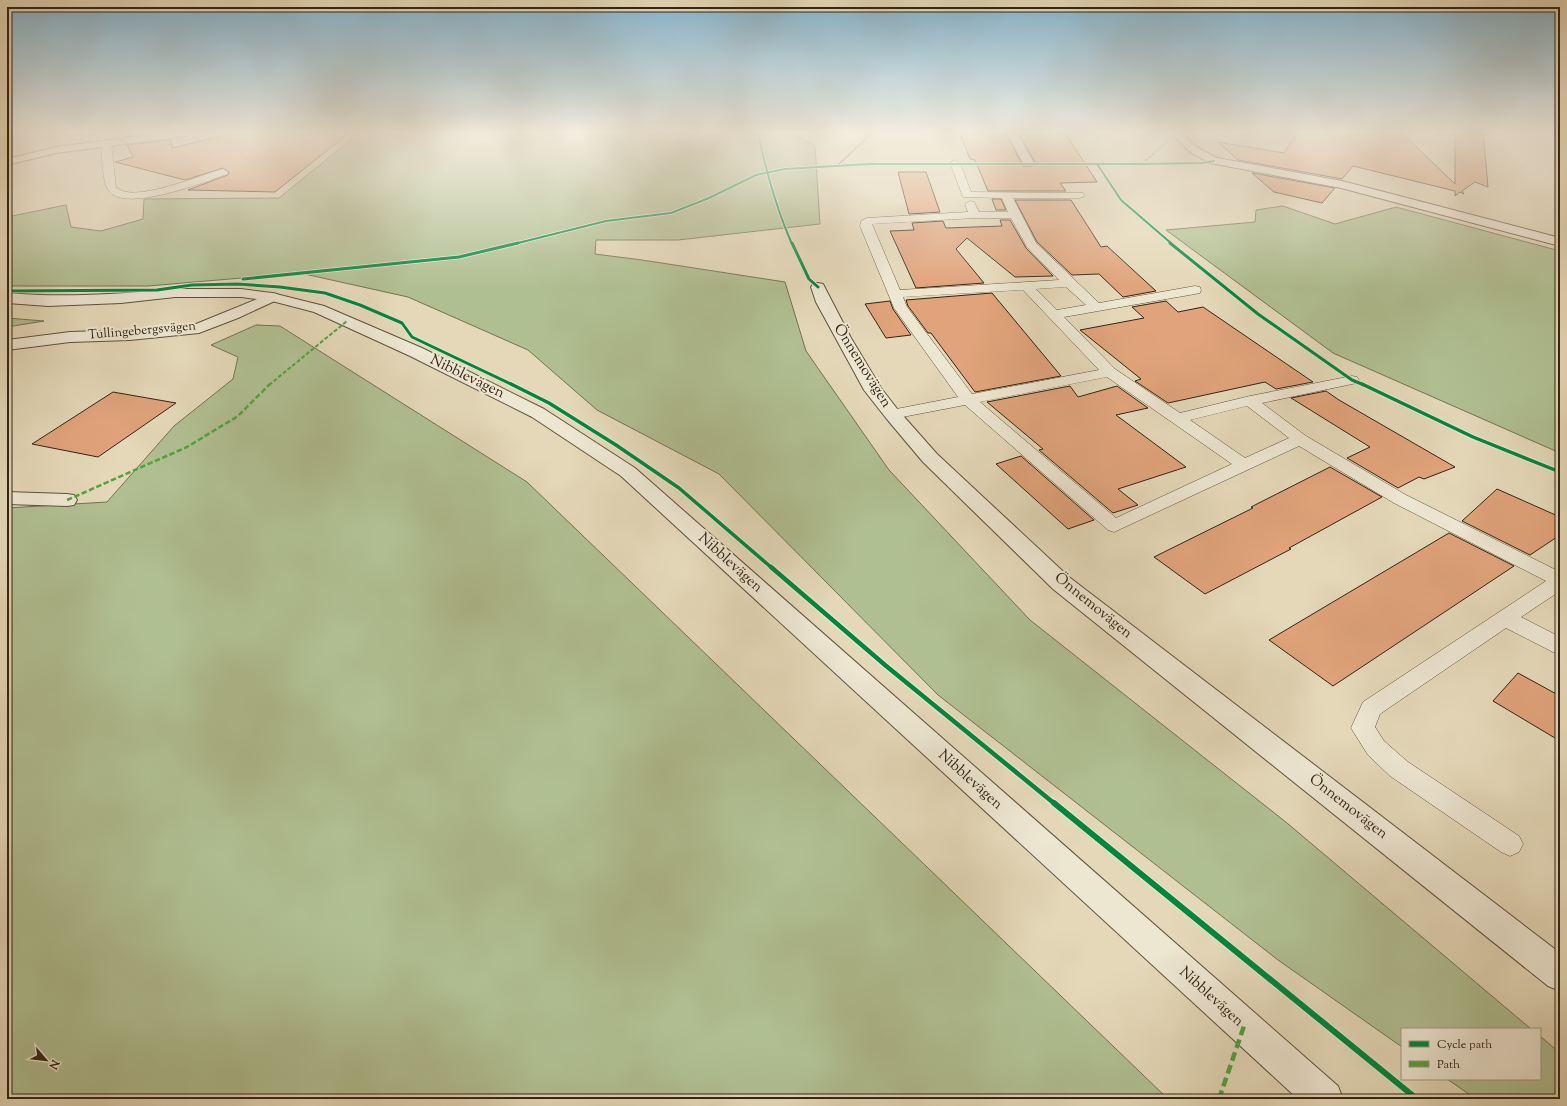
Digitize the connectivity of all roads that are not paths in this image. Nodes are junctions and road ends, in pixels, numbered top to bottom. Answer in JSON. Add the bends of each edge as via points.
{"nodes":[{"id":1,"x":111,"y":185,"type":"edge"},
{"id":2,"x":187,"y":185,"type":"edge"},
{"id":3,"x":962,"y":185,"type":"edge"},
{"id":4,"x":1340,"y":185,"type":"edge"},
{"id":5,"x":966,"y":195,"type":"junction"},
{"id":6,"x":1006,"y":195,"type":"junction"},
{"id":7,"x":1079,"y":195,"type":"dead end"},
{"id":8,"x":975,"y":215,"type":"junction"},
{"id":9,"x":1015,"y":215,"type":"junction"},
{"id":10,"x":1560,"y":242,"type":"edge"},
{"id":11,"x":1069,"y":283,"type":"junction"},
{"id":12,"x":1026,"y":286,"type":"junction"},
{"id":13,"x":818,"y":287,"type":"dead end"},
{"id":14,"x":1195,"y":290,"type":"dead end"},
{"id":15,"x":895,"y":294,"type":"junction"},
{"id":16,"x":272,"y":297,"type":"junction"},
{"id":17,"x":7,"y":298,"type":"edge"},
{"id":18,"x":1096,"y":307,"type":"junction"},
{"id":19,"x":1053,"y":315,"type":"junction"},
{"id":20,"x":7,"y":345,"type":"edge"},
{"id":21,"x":1110,"y":372,"type":"junction"},
{"id":22,"x":1352,"y":380,"type":"dead end"},
{"id":23,"x":968,"y":399,"type":"junction"},
{"id":24,"x":1250,"y":401,"type":"junction"},
{"id":25,"x":892,"y":414,"type":"junction"},
{"id":26,"x":1177,"y":419,"type":"junction"},
{"id":27,"x":1300,"y":439,"type":"junction"},
{"id":28,"x":1244,"y":464,"type":"junction"},
{"id":29,"x":7,"y":498,"type":"edge"},
{"id":30,"x":67,"y":500,"type":"dead end"},
{"id":31,"x":1560,"y":581,"type":"edge"},
{"id":32,"x":1505,"y":618,"type":"junction"},
{"id":33,"x":1560,"y":646,"type":"edge"},
{"id":34,"x":1510,"y":844,"type":"dead end"},
{"id":35,"x":1560,"y":974,"type":"edge"},
{"id":36,"x":1325,"y":1099,"type":"edge"}],
"edges":[{"from":1,"to":2,"type":"lane","via":[[115,193],[146,195]]},
{"from":3,"to":5,"type":"lane"},
{"from":4,"to":10,"type":"street"},
{"from":5,"to":6,"type":"lane"},
{"from":5,"to":8,"type":"lane"},
{"from":6,"to":7,"type":"lane"},
{"from":6,"to":9,"type":"lane"},
{"from":8,"to":9,"type":"lane"},
{"from":8,"to":15,"type":"lane","via":[[867,221],[866,226]]},
{"from":9,"to":11,"type":"lane","via":[[1031,245]]},
{"from":11,"to":12,"type":"lane"},
{"from":11,"to":18,"type":"lane"},
{"from":12,"to":15,"type":"lane"},
{"from":12,"to":19,"type":"lane"},
{"from":13,"to":25,"type":"street","name":"Önnemovägen","via":[[850,351],[873,390]]},
{"from":14,"to":18,"type":"lane"},
{"from":15,"to":23,"type":"lane","via":[[901,308]]},
{"from":16,"to":17,"type":"street","name":"Nibblevägen","via":[[218,292],[48,301]]},
{"from":16,"to":20,"type":"street","name":"Tullingebergsvägen","via":[[198,328],[143,334],[70,337]]},
{"from":16,"to":36,"type":"street","name":"Nibblevägen","via":[[319,309],[447,367],[538,413],[628,472]]},
{"from":18,"to":19,"type":"lane"},
{"from":19,"to":21,"type":"lane"},
{"from":21,"to":23,"type":"lane"},
{"from":21,"to":26,"type":"lane"},
{"from":22,"to":24,"type":"lane"},
{"from":23,"to":25,"type":"lane"},
{"from":23,"to":28,"type":"lane","via":[[1114,526]]},
{"from":24,"to":26,"type":"lane"},
{"from":24,"to":27,"type":"lane"},
{"from":25,"to":35,"type":"street","name":"Önnemovägen","via":[[930,458],[1061,583]]},
{"from":26,"to":28,"type":"lane"},
{"from":27,"to":28,"type":"lane"},
{"from":27,"to":31,"type":"lane","via":[[1400,499]]},
{"from":29,"to":30,"type":"street"},
{"from":31,"to":32,"type":"lane"},
{"from":32,"to":33,"type":"lane"},
{"from":32,"to":34,"type":"lane","via":[[1371,708],[1363,728],[1376,748],[1398,769]]}]}
